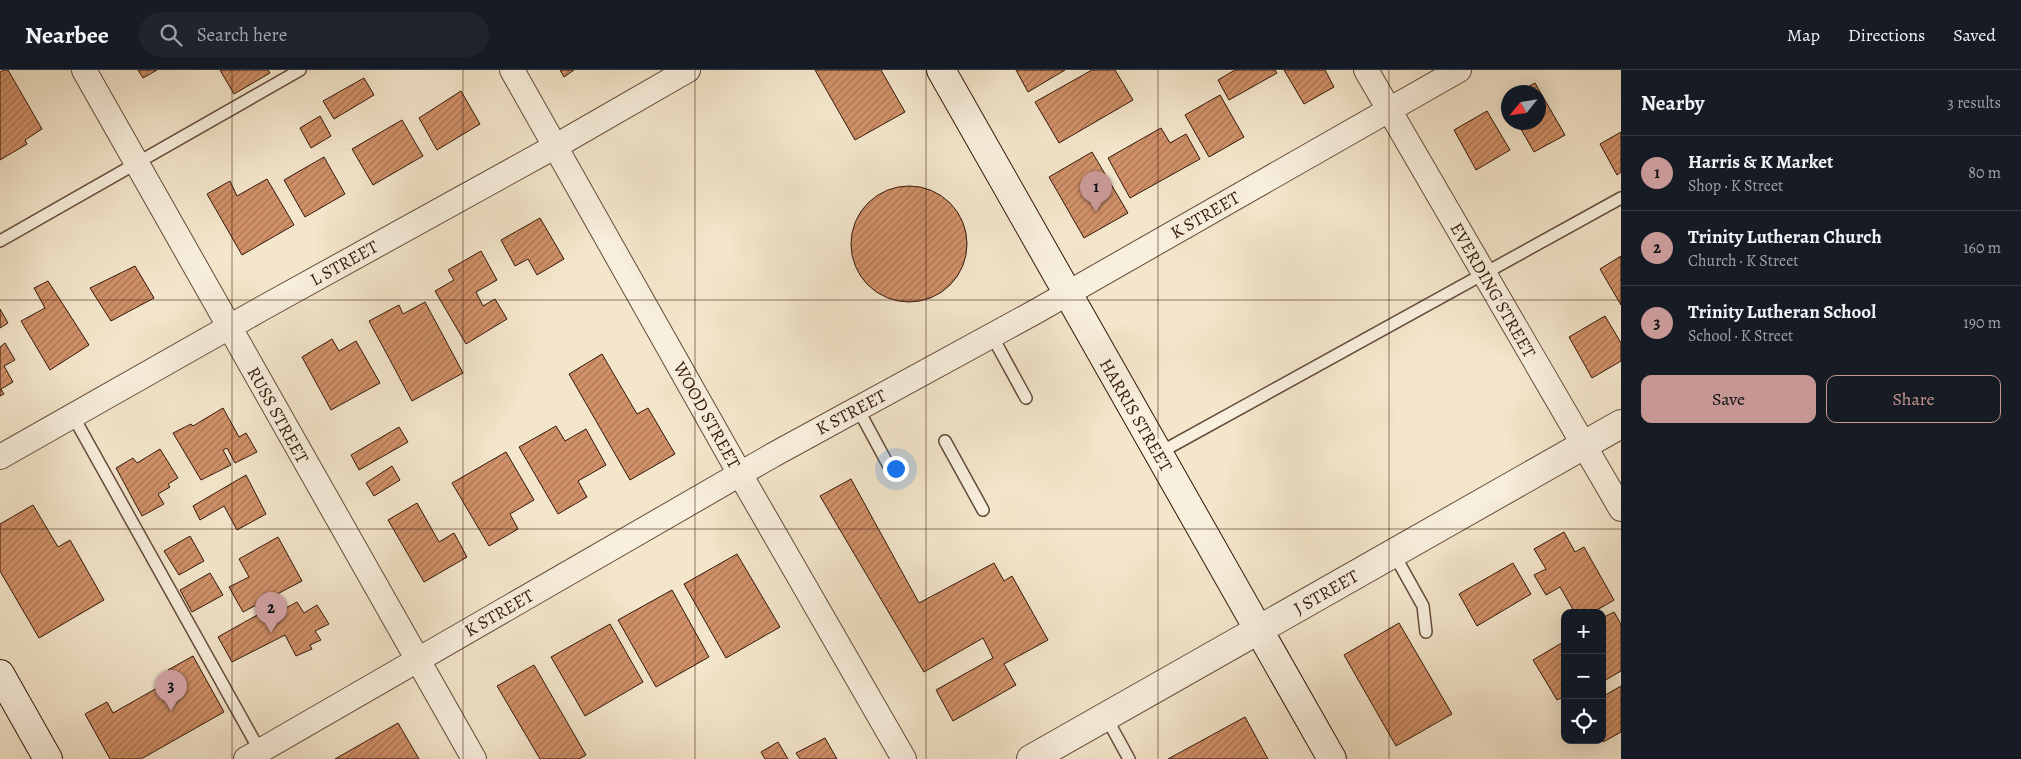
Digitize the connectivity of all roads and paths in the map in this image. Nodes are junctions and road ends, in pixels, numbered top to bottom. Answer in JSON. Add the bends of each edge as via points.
{"nodes":[{"id":1,"x":84,"y":70,"type":"edge"},
{"id":2,"x":300,"y":70,"type":"edge"},
{"id":3,"x":512,"y":70,"type":"edge"},
{"id":4,"x":688,"y":70,"type":"edge"},
{"id":5,"x":941,"y":70,"type":"edge"},
{"id":6,"x":1366,"y":70,"type":"edge"},
{"id":7,"x":1459,"y":70,"type":"edge"},
{"id":8,"x":1389,"y":111,"type":"junction"},
{"id":9,"x":556,"y":146,"type":"junction"},
{"id":10,"x":135,"y":162,"type":"junction"},
{"id":11,"x":1621,"y":198,"type":"edge"},
{"id":12,"x":0,"y":241,"type":"edge"},
{"id":13,"x":1484,"y":274,"type":"junction"},
{"id":14,"x":1067,"y":294,"type":"junction"},
{"id":15,"x":229,"y":328,"type":"junction"},
{"id":16,"x":992,"y":336,"type":"junction"},
{"id":17,"x":1026,"y":398,"type":"dead end"},
{"id":18,"x":858,"y":409,"type":"junction"},
{"id":19,"x":73,"y":416,"type":"junction"},
{"id":20,"x":1621,"y":424,"type":"edge"},
{"id":21,"x":944,"y":441,"type":"dead end"},
{"id":22,"x":1584,"y":445,"type":"junction"},
{"id":23,"x":1157,"y":454,"type":"junction"},
{"id":24,"x":0,"y":457,"type":"edge"},
{"id":25,"x":891,"y":470,"type":"dead end"},
{"id":26,"x":740,"y":474,"type":"junction"},
{"id":27,"x":1621,"y":509,"type":"edge"},
{"id":28,"x":982,"y":510,"type":"dead end"},
{"id":29,"x":1394,"y":554,"type":"junction"},
{"id":30,"x":1259,"y":630,"type":"junction"},
{"id":31,"x":1426,"y":632,"type":"dead end"},
{"id":32,"x":417,"y":660,"type":"junction"},
{"id":33,"x":1,"y":678,"type":"edge"},
{"id":34,"x":1106,"y":717,"type":"junction"},
{"id":35,"x":253,"y":755,"type":"edge"},
{"id":36,"x":48,"y":759,"type":"edge"},
{"id":37,"x":474,"y":759,"type":"edge"},
{"id":38,"x":904,"y":759,"type":"edge"},
{"id":39,"x":1031,"y":759,"type":"edge"},
{"id":40,"x":1129,"y":759,"type":"edge"},
{"id":41,"x":1332,"y":759,"type":"edge"}],
"edges":[{"from":1,"to":10,"type":"street","name":"RUSS STREET"},
{"from":2,"to":10,"type":"lane"},
{"from":3,"to":9,"type":"street","name":"WOOD STREET"},
{"from":4,"to":9,"type":"street","name":"L STREET"},
{"from":5,"to":14,"type":"main road","name":"HARRIS STREET"},
{"from":6,"to":8,"type":"street","name":"EVERDING STREET"},
{"from":7,"to":8,"type":"street","name":"K STREET"},
{"from":8,"to":13,"type":"street","name":"EVERDING STREET"},
{"from":8,"to":14,"type":"street","name":"K STREET"},
{"from":9,"to":15,"type":"street","name":"L STREET"},
{"from":9,"to":26,"type":"street","name":"WOOD STREET"},
{"from":10,"to":12,"type":"lane"},
{"from":10,"to":15,"type":"street","name":"RUSS STREET"},
{"from":11,"to":13,"type":"lane"},
{"from":13,"to":22,"type":"street","name":"EVERDING STREET"},
{"from":13,"to":23,"type":"lane"},
{"from":14,"to":16,"type":"street","name":"K STREET"},
{"from":14,"to":23,"type":"main road","name":"HARRIS STREET"},
{"from":15,"to":19,"type":"street","name":"L STREET"},
{"from":15,"to":32,"type":"street","name":"RUSS STREET"},
{"from":16,"to":17,"type":"lane"},
{"from":16,"to":18,"type":"street","name":"K STREET"},
{"from":18,"to":25,"type":"lane"},
{"from":18,"to":26,"type":"street","name":"K STREET"},
{"from":19,"to":24,"type":"street","name":"L STREET"},
{"from":19,"to":35,"type":"lane"},
{"from":20,"to":22,"type":"main road","name":"J STREET"},
{"from":21,"to":28,"type":"lane"},
{"from":22,"to":27,"type":"street","name":"EVERDING STREET"},
{"from":22,"to":29,"type":"main road","name":"J STREET"},
{"from":23,"to":30,"type":"main road","name":"HARRIS STREET"},
{"from":26,"to":32,"type":"street","name":"K STREET"},
{"from":26,"to":38,"type":"street","name":"WOOD STREET"},
{"from":29,"to":30,"type":"main road","name":"J STREET"},
{"from":29,"to":31,"type":"lane","via":[[1423,606]]},
{"from":30,"to":34,"type":"main road","name":"J STREET"},
{"from":30,"to":41,"type":"main road","name":"HARRIS STREET"},
{"from":32,"to":35,"type":"street","name":"K STREET"},
{"from":32,"to":37,"type":"street","name":"RUSS STREET"},
{"from":33,"to":36,"type":"main road"},
{"from":34,"to":39,"type":"main road","name":"J STREET"},
{"from":34,"to":40,"type":"lane"}]}
